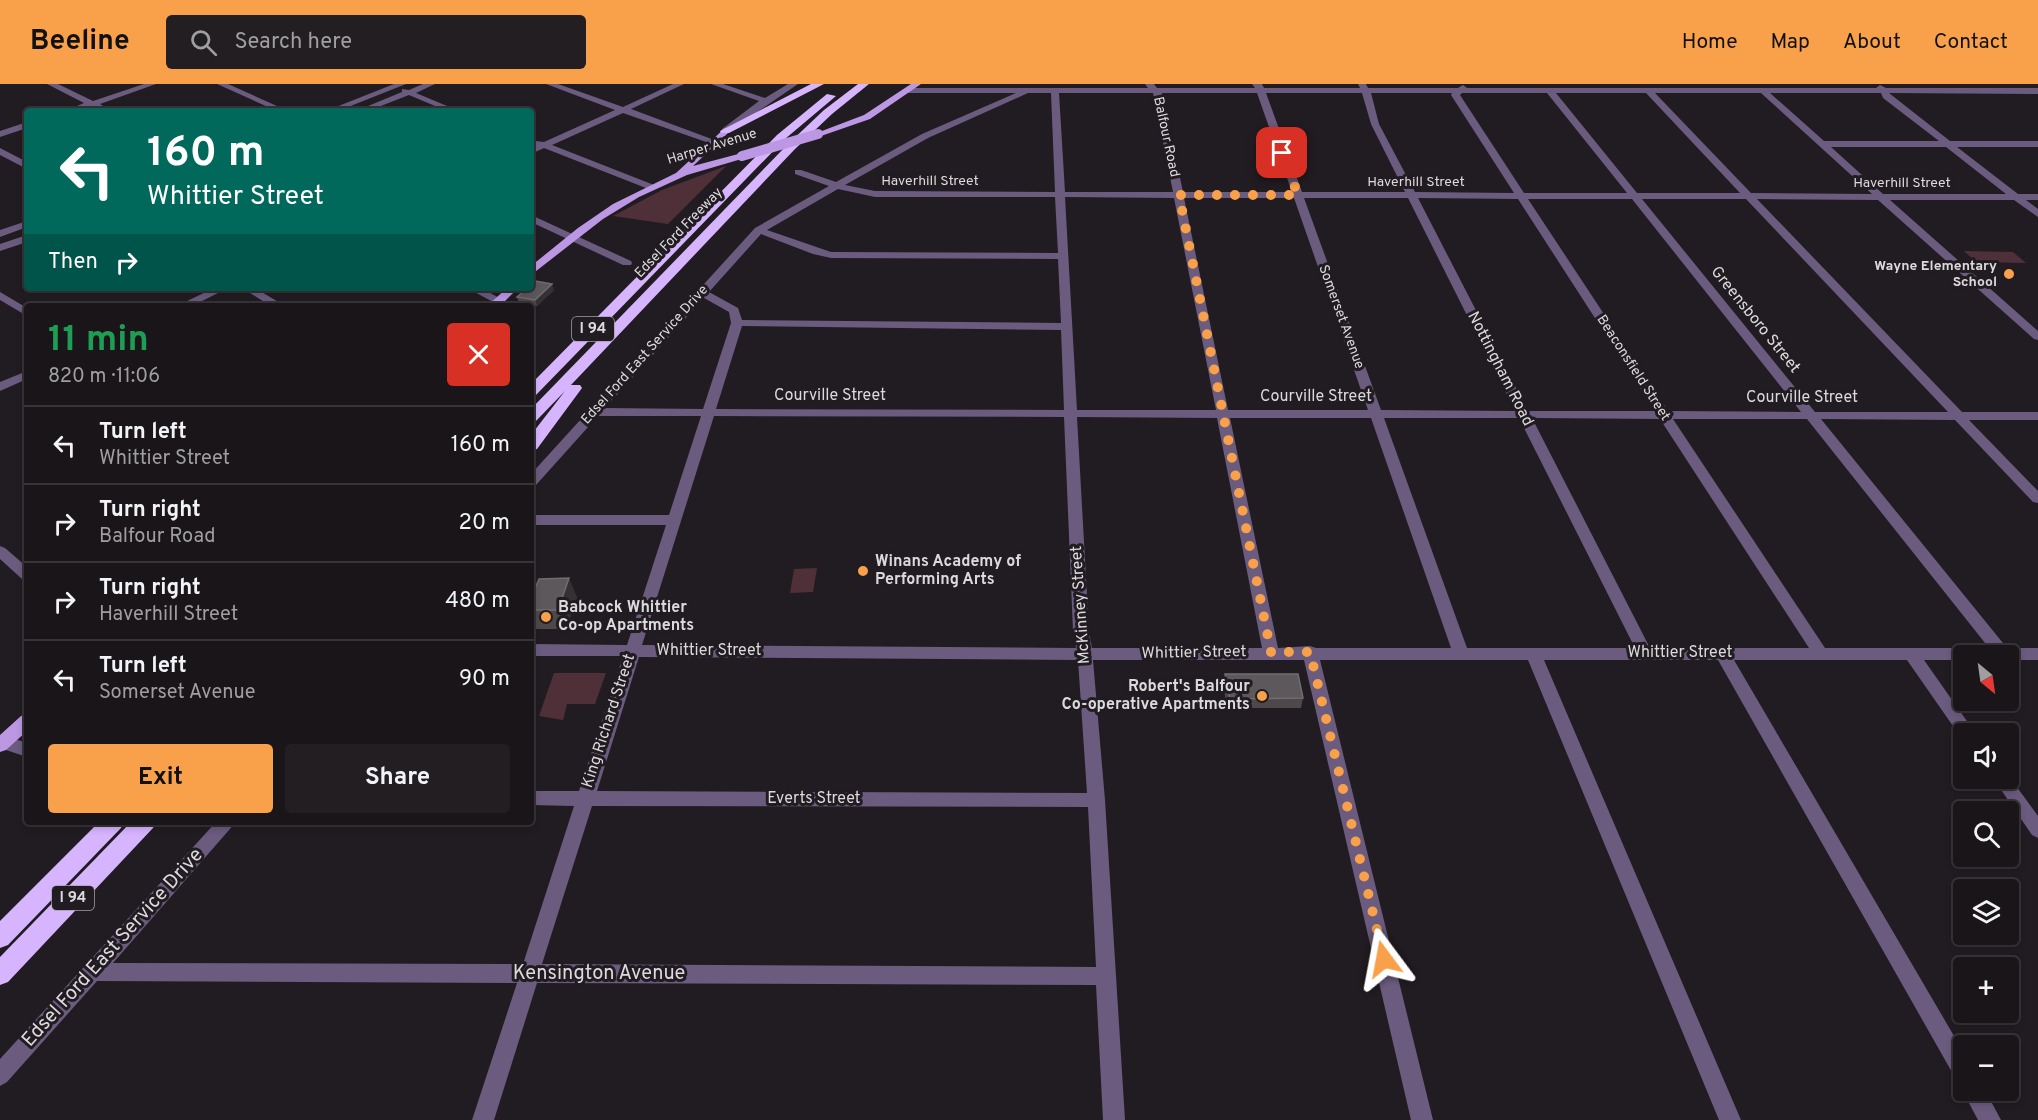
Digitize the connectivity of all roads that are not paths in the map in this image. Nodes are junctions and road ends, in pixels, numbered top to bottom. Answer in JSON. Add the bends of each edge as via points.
{"nodes":[{"id":1,"x":51,"y":84,"type":"edge"},
{"id":2,"x":152,"y":84,"type":"edge"},
{"id":3,"x":221,"y":84,"type":"edge"},
{"id":4,"x":431,"y":84,"type":"edge"},
{"id":5,"x":550,"y":84,"type":"edge"},
{"id":6,"x":681,"y":84,"type":"edge"},
{"id":7,"x":715,"y":84,"type":"edge"},
{"id":8,"x":794,"y":84,"type":"edge"},
{"id":9,"x":819,"y":84,"type":"edge"},
{"id":10,"x":847,"y":84,"type":"edge"},
{"id":11,"x":864,"y":84,"type":"edge"},
{"id":12,"x":1043,"y":84,"type":"edge"},
{"id":13,"x":1587,"y":84,"type":"edge"},
{"id":14,"x":1722,"y":84,"type":"edge"},
{"id":15,"x":1872,"y":84,"type":"edge"},
{"id":16,"x":2022,"y":84,"type":"edge"},
{"id":17,"x":394,"y":85,"type":"edge"},
{"id":18,"x":913,"y":87,"type":"edge"},
{"id":19,"x":1153,"y":87,"type":"edge"},
{"id":20,"x":1258,"y":87,"type":"edge"},
{"id":21,"x":1364,"y":87,"type":"edge"},
{"id":22,"x":1461,"y":87,"type":"edge"},
{"id":23,"x":1030,"y":90,"type":"junction"},
{"id":24,"x":1055,"y":90,"type":"junction"},
{"id":25,"x":2038,"y":90,"type":"edge"},
{"id":26,"x":1884,"y":91,"type":"junction"},
{"id":27,"x":1550,"y":92,"type":"junction"},
{"id":28,"x":1594,"y":92,"type":"junction"},
{"id":29,"x":1649,"y":92,"type":"junction"},
{"id":30,"x":1730,"y":92,"type":"junction"},
{"id":31,"x":1764,"y":92,"type":"junction"},
{"id":32,"x":408,"y":93,"type":"junction"},
{"id":33,"x":766,"y":100,"type":"junction"},
{"id":34,"x":92,"y":104,"type":"junction"},
{"id":35,"x":79,"y":108,"type":"edge"},
{"id":36,"x":101,"y":108,"type":"edge"},
{"id":37,"x":277,"y":108,"type":"edge"},
{"id":38,"x":337,"y":108,"type":"edge"},
{"id":39,"x":368,"y":108,"type":"edge"},
{"id":40,"x":447,"y":108,"type":"edge"},
{"id":41,"x":623,"y":110,"type":"junction"},
{"id":42,"x":24,"y":126,"type":"edge"},
{"id":43,"x":725,"y":131,"type":"junction"},
{"id":44,"x":0,"y":134,"type":"edge"},
{"id":45,"x":712,"y":141,"type":"junction"},
{"id":46,"x":534,"y":142,"type":"edge"},
{"id":47,"x":1822,"y":144,"type":"junction"},
{"id":48,"x":1948,"y":144,"type":"junction"},
{"id":49,"x":2038,"y":144,"type":"edge"},
{"id":50,"x":543,"y":145,"type":"junction"},
{"id":51,"x":534,"y":150,"type":"edge"},
{"id":52,"x":0,"y":151,"type":"edge"},
{"id":53,"x":24,"y":164,"type":"edge"},
{"id":54,"x":798,"y":172,"type":"dead end"},
{"id":55,"x":680,"y":174,"type":"junction"},
{"id":56,"x":837,"y":186,"type":"junction"},
{"id":57,"x":651,"y":187,"type":"junction"},
{"id":58,"x":1060,"y":195,"type":"junction"},
{"id":59,"x":1179,"y":195,"type":"junction"},
{"id":60,"x":1298,"y":195,"type":"junction"},
{"id":61,"x":1412,"y":195,"type":"junction"},
{"id":62,"x":1520,"y":195,"type":"junction"},
{"id":63,"x":1634,"y":195,"type":"junction"},
{"id":64,"x":1748,"y":196,"type":"junction"},
{"id":65,"x":1880,"y":197,"type":"junction"},
{"id":66,"x":2016,"y":197,"type":"junction"},
{"id":67,"x":2038,"y":197,"type":"edge"},
{"id":68,"x":2038,"y":214,"type":"edge"},
{"id":69,"x":534,"y":219,"type":"edge"},
{"id":70,"x":24,"y":225,"type":"edge"},
{"id":71,"x":759,"y":230,"type":"junction"},
{"id":72,"x":0,"y":234,"type":"edge"},
{"id":73,"x":571,"y":236,"type":"junction"},
{"id":74,"x":24,"y":239,"type":"edge"},
{"id":75,"x":0,"y":248,"type":"edge"},
{"id":76,"x":1063,"y":256,"type":"junction"},
{"id":77,"x":627,"y":263,"type":"dead end"},
{"id":78,"x":534,"y":269,"type":"edge"},
{"id":79,"x":216,"y":291,"type":"edge"},
{"id":80,"x":252,"y":291,"type":"edge"},
{"id":81,"x":477,"y":291,"type":"edge"},
{"id":82,"x":510,"y":291,"type":"edge"},
{"id":83,"x":702,"y":292,"type":"junction"},
{"id":84,"x":0,"y":295,"type":"edge"},
{"id":85,"x":190,"y":303,"type":"edge"},
{"id":86,"x":274,"y":303,"type":"edge"},
{"id":87,"x":496,"y":303,"type":"edge"},
{"id":88,"x":24,"y":311,"type":"edge"},
{"id":89,"x":737,"y":323,"type":"junction"},
{"id":90,"x":1066,"y":327,"type":"junction"},
{"id":91,"x":2038,"y":337,"type":"edge"},
{"id":92,"x":607,"y":339,"type":"junction"},
{"id":93,"x":24,"y":376,"type":"edge"},
{"id":94,"x":0,"y":387,"type":"edge"},
{"id":95,"x":534,"y":389,"type":"edge"},
{"id":96,"x":595,"y":412,"type":"junction"},
{"id":97,"x":708,"y":412,"type":"junction"},
{"id":98,"x":1071,"y":413,"type":"junction"},
{"id":99,"x":1223,"y":413,"type":"junction"},
{"id":100,"x":1376,"y":414,"type":"junction"},
{"id":101,"x":1522,"y":414,"type":"junction"},
{"id":102,"x":1663,"y":414,"type":"junction"},
{"id":103,"x":1810,"y":414,"type":"junction"},
{"id":104,"x":534,"y":415,"type":"edge"},
{"id":105,"x":1957,"y":415,"type":"junction"},
{"id":106,"x":2038,"y":416,"type":"edge"},
{"id":107,"x":534,"y":442,"type":"edge"},
{"id":108,"x":534,"y":479,"type":"edge"},
{"id":109,"x":2038,"y":499,"type":"edge"},
{"id":110,"x":534,"y":520,"type":"edge"},
{"id":111,"x":673,"y":520,"type":"junction"},
{"id":112,"x":0,"y":551,"type":"edge"},
{"id":113,"x":24,"y":572,"type":"edge"},
{"id":114,"x":1996,"y":645,"type":"edge"},
{"id":115,"x":534,"y":650,"type":"edge"},
{"id":116,"x":632,"y":650,"type":"junction"},
{"id":117,"x":1271,"y":652,"type":"junction"},
{"id":118,"x":1310,"y":652,"type":"junction"},
{"id":119,"x":1085,"y":653,"type":"junction"},
{"id":120,"x":1461,"y":653,"type":"junction"},
{"id":121,"x":1533,"y":653,"type":"junction"},
{"id":122,"x":1645,"y":653,"type":"junction"},
{"id":123,"x":1722,"y":653,"type":"junction"},
{"id":124,"x":1820,"y":654,"type":"junction"},
{"id":125,"x":1911,"y":654,"type":"junction"},
{"id":126,"x":1953,"y":654,"type":"edge"},
{"id":127,"x":2019,"y":654,"type":"edge"},
{"id":128,"x":2038,"y":654,"type":"edge"},
{"id":129,"x":1960,"y":723,"type":"edge"},
{"id":130,"x":24,"y":724,"type":"edge"},
{"id":131,"x":2,"y":744,"type":"edge"},
{"id":132,"x":24,"y":749,"type":"edge"},
{"id":133,"x":2009,"y":789,"type":"edge"},
{"id":134,"x":534,"y":798,"type":"edge"},
{"id":135,"x":585,"y":798,"type":"junction"},
{"id":136,"x":1096,"y":800,"type":"junction"},
{"id":137,"x":110,"y":825,"type":"edge"},
{"id":138,"x":142,"y":825,"type":"edge"},
{"id":139,"x":224,"y":825,"type":"edge"},
{"id":140,"x":2038,"y":830,"type":"edge"},
{"id":141,"x":0,"y":937,"type":"edge"},
{"id":142,"x":92,"y":972,"type":"junction"},
{"id":143,"x":0,"y":974,"type":"edge"},
{"id":144,"x":530,"y":974,"type":"junction"},
{"id":145,"x":1106,"y":976,"type":"junction"},
{"id":146,"x":1953,"y":1055,"type":"edge"},
{"id":147,"x":0,"y":1075,"type":"edge"},
{"id":148,"x":1979,"y":1101,"type":"edge"},
{"id":149,"x":483,"y":1120,"type":"edge"},
{"id":150,"x":1114,"y":1120,"type":"edge"},
{"id":151,"x":1422,"y":1120,"type":"edge"},
{"id":152,"x":1730,"y":1120,"type":"edge"},
{"id":153,"x":1990,"y":1120,"type":"edge"}],
"edges":[{"from":1,"to":34,"type":"street"},
{"from":2,"to":34,"type":"street"},
{"from":3,"to":37,"type":"street"},
{"from":4,"to":32,"type":"street"},
{"from":5,"to":41,"type":"street"},
{"from":6,"to":41,"type":"street"},
{"from":7,"to":33,"type":"street"},
{"from":8,"to":33,"type":"street"},
{"from":9,"to":43,"type":"highway"},
{"from":10,"to":95,"type":"highway","name":"Edsel Ford Freeway","number":"I 94","via":[[781,137]]},
{"from":11,"to":92,"type":"highway","name":"Edsel Ford Freeway","number":"I 94","via":[[790,147]]},
{"from":12,"to":23,"type":"street","name":"Edsel Ford East Service Drive"},
{"from":13,"to":28,"type":"street"},
{"from":14,"to":30,"type":"street"},
{"from":15,"to":26,"type":"street"},
{"from":16,"to":25,"type":"street"},
{"from":17,"to":32,"type":"street"},
{"from":17,"to":38,"type":"street"},
{"from":18,"to":23,"type":"street"},
{"from":18,"to":55,"type":"main road","name":"Harper Avenue","bridge":true,"via":[[867,117]]},
{"from":19,"to":20,"type":"street"},
{"from":19,"to":24,"type":"street"},
{"from":19,"to":59,"type":"street","name":"Balfour Road"},
{"from":20,"to":21,"type":"street"},
{"from":20,"to":60,"type":"street","name":"Somerset Avenue"},
{"from":21,"to":22,"type":"street"},
{"from":21,"to":61,"type":"street","name":"Nottingham Road","via":[[1375,124]]},
{"from":22,"to":27,"type":"street"},
{"from":22,"to":62,"type":"street","name":"Beaconsfield Street","via":[[1455,95]]},
{"from":23,"to":24,"type":"street"},
{"from":23,"to":56,"type":"street","name":"Edsel Ford East Service Drive","via":[[936,131]]},
{"from":24,"to":58,"type":"street","name":"McKinney Street"},
{"from":25,"to":26,"type":"street"},
{"from":26,"to":31,"type":"street"},
{"from":26,"to":48,"type":"street"},
{"from":27,"to":28,"type":"street"},
{"from":27,"to":63,"type":"street","name":"Greensboro Street"},
{"from":28,"to":29,"type":"street"},
{"from":29,"to":30,"type":"street"},
{"from":29,"to":64,"type":"street"},
{"from":30,"to":31,"type":"street"},
{"from":31,"to":47,"type":"street"},
{"from":32,"to":39,"type":"street"},
{"from":32,"to":40,"type":"street"},
{"from":33,"to":43,"type":"street"},
{"from":34,"to":35,"type":"street"},
{"from":34,"to":36,"type":"street"},
{"from":41,"to":45,"type":"street"},
{"from":41,"to":50,"type":"street"},
{"from":42,"to":44,"type":"street"},
{"from":43,"to":45,"type":"main road"},
{"from":45,"to":55,"type":"main road"},
{"from":46,"to":50,"type":"street"},
{"from":47,"to":48,"type":"street"},
{"from":47,"to":65,"type":"street"},
{"from":48,"to":49,"type":"street"},
{"from":48,"to":66,"type":"street"},
{"from":50,"to":51,"type":"street"},
{"from":50,"to":57,"type":"street"},
{"from":52,"to":53,"type":"street"},
{"from":54,"to":56,"type":"street","name":"Haverhill Street"},
{"from":55,"to":57,"type":"main road","name":"Harper Avenue"},
{"from":56,"to":58,"type":"street","name":"Haverhill Street","via":[[875,194]]},
{"from":56,"to":71,"type":"street","name":"Edsel Ford East Service Drive"},
{"from":57,"to":73,"type":"main road","name":"Harper Avenue","via":[[609,209]]},
{"from":58,"to":59,"type":"street","name":"Haverhill Street"},
{"from":58,"to":76,"type":"street","name":"McKinney Street"},
{"from":59,"to":60,"type":"street","name":"Haverhill Street"},
{"from":59,"to":99,"type":"street","name":"Balfour Road"},
{"from":60,"to":61,"type":"street","name":"Haverhill Street"},
{"from":60,"to":100,"type":"street","name":"Somerset Avenue"},
{"from":61,"to":62,"type":"street","name":"Haverhill Street"},
{"from":61,"to":101,"type":"street","name":"Nottingham Road"},
{"from":62,"to":63,"type":"street","name":"Haverhill Street"},
{"from":62,"to":102,"type":"street","name":"Beaconsfield Street"},
{"from":63,"to":64,"type":"street","name":"Haverhill Street"},
{"from":63,"to":103,"type":"street","name":"Greensboro Street"},
{"from":64,"to":65,"type":"street","name":"Haverhill Street"},
{"from":64,"to":105,"type":"street"},
{"from":65,"to":66,"type":"street","name":"Haverhill Street"},
{"from":65,"to":91,"type":"street"},
{"from":66,"to":67,"type":"street","name":"Haverhill Street"},
{"from":66,"to":68,"type":"street"},
{"from":69,"to":73,"type":"street"},
{"from":70,"to":72,"type":"street"},
{"from":71,"to":76,"type":"street","via":[[831,255]]},
{"from":71,"to":83,"type":"street","name":"Edsel Ford East Service Drive"},
{"from":73,"to":77,"type":"street"},
{"from":73,"to":78,"type":"main road","name":"Harper Avenue"},
{"from":74,"to":75,"type":"street"},
{"from":76,"to":90,"type":"street","name":"McKinney Street"},
{"from":79,"to":85,"type":"street"},
{"from":80,"to":86,"type":"street"},
{"from":81,"to":87,"type":"street"},
{"from":82,"to":87,"type":"main road"},
{"from":83,"to":89,"type":"street","via":[[734,310]]},
{"from":83,"to":96,"type":"street","name":"Edsel Ford East Service Drive"},
{"from":84,"to":88,"type":"street"},
{"from":89,"to":90,"type":"street"},
{"from":89,"to":97,"type":"street","name":"King Richard Street"},
{"from":90,"to":98,"type":"street","name":"McKinney Street"},
{"from":92,"to":104,"type":"highway","name":"Edsel Ford Freeway","number":"I 94"},
{"from":92,"to":107,"type":"highway","via":[[609,348]]},
{"from":93,"to":94,"type":"street"},
{"from":96,"to":97,"type":"street","name":"Courville Street"},
{"from":96,"to":108,"type":"street","name":"Edsel Ford East Service Drive"},
{"from":97,"to":98,"type":"street","name":"Courville Street"},
{"from":97,"to":111,"type":"street","name":"King Richard Street"},
{"from":98,"to":99,"type":"street","name":"Courville Street"},
{"from":98,"to":119,"type":"street","name":"McKinney Street"},
{"from":99,"to":100,"type":"street","name":"Courville Street"},
{"from":99,"to":117,"type":"street","name":"Balfour Road"},
{"from":100,"to":101,"type":"street","name":"Courville Street"},
{"from":100,"to":120,"type":"street","name":"Somerset Avenue"},
{"from":101,"to":102,"type":"street","name":"Courville Street"},
{"from":101,"to":122,"type":"street","name":"Nottingham Road"},
{"from":102,"to":103,"type":"street","name":"Courville Street"},
{"from":102,"to":124,"type":"street","name":"Beaconsfield Street"},
{"from":103,"to":105,"type":"street","name":"Courville Street"},
{"from":103,"to":114,"type":"street","name":"Greensboro Street"},
{"from":105,"to":106,"type":"street","name":"Courville Street"},
{"from":105,"to":109,"type":"street"},
{"from":110,"to":111,"type":"street"},
{"from":111,"to":116,"type":"street","name":"King Richard Street"},
{"from":112,"to":113,"type":"street"},
{"from":115,"to":116,"type":"street","name":"Whittier Street"},
{"from":116,"to":119,"type":"street","name":"Whittier Street"},
{"from":116,"to":135,"type":"street","name":"King Richard Street"},
{"from":117,"to":118,"type":"street","name":"Whittier Street"},
{"from":117,"to":119,"type":"street","name":"Whittier Street"},
{"from":118,"to":120,"type":"street","name":"Whittier Street"},
{"from":118,"to":151,"type":"street"},
{"from":119,"to":136,"type":"street","name":"McKinney Street"},
{"from":120,"to":121,"type":"street","name":"Whittier Street"},
{"from":121,"to":122,"type":"street","name":"Whittier Street"},
{"from":121,"to":152,"type":"street"},
{"from":122,"to":123,"type":"street","name":"Whittier Street"},
{"from":123,"to":124,"type":"street","name":"Whittier Street"},
{"from":123,"to":146,"type":"street"},
{"from":124,"to":125,"type":"street","name":"Whittier Street"},
{"from":125,"to":126,"type":"street","name":"Whittier Street"},
{"from":125,"to":129,"type":"street"},
{"from":127,"to":128,"type":"street","name":"Whittier Street"},
{"from":130,"to":131,"type":"main road"},
{"from":131,"to":132,"type":"street"},
{"from":133,"to":140,"type":"street"},
{"from":134,"to":135,"type":"street","name":"Everts Street"},
{"from":135,"to":136,"type":"street","name":"Everts Street"},
{"from":135,"to":144,"type":"street","name":"King Richard Street"},
{"from":136,"to":145,"type":"street","name":"McKinney Street"},
{"from":137,"to":141,"type":"highway","number":"I 94"},
{"from":138,"to":143,"type":"highway","number":"I 94"},
{"from":139,"to":142,"type":"street","name":"Edsel Ford East Service Drive"},
{"from":142,"to":144,"type":"street","name":"Kensington Avenue"},
{"from":142,"to":147,"type":"street","name":"Edsel Ford East Service Drive"},
{"from":144,"to":145,"type":"street","name":"Kensington Avenue"},
{"from":144,"to":149,"type":"street","name":"King Richard Street"},
{"from":145,"to":150,"type":"street","name":"McKinney Street"},
{"from":148,"to":153,"type":"street"}]}
